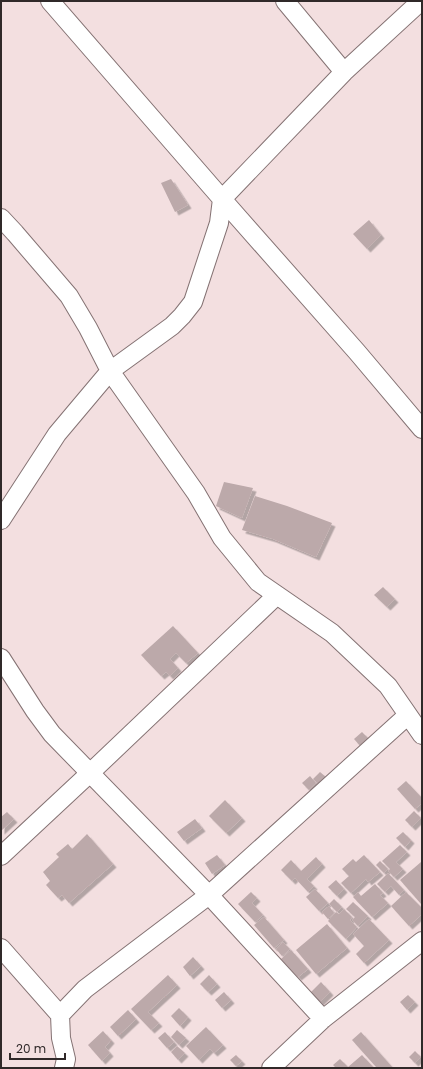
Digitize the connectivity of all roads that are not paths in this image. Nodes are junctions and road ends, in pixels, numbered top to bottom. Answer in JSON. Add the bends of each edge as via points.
{"nodes":[{"id":1,"x":50,"y":1,"type":"edge"},
{"id":2,"x":285,"y":1,"type":"edge"},
{"id":3,"x":421,"y":1,"type":"edge"},
{"id":4,"x":344,"y":72,"type":"junction"},
{"id":5,"x":222,"y":199,"type":"junction"},
{"id":6,"x":1,"y":218,"type":"edge"},
{"id":7,"x":110,"y":371,"type":"junction"},
{"id":8,"x":422,"y":429,"type":"edge"},
{"id":9,"x":1,"y":520,"type":"edge"},
{"id":10,"x":277,"y":595,"type":"junction"},
{"id":11,"x":1,"y":658,"type":"edge"},
{"id":12,"x":408,"y":715,"type":"junction"},
{"id":13,"x":422,"y":735,"type":"edge"},
{"id":14,"x":90,"y":773,"type":"junction"},
{"id":15,"x":1,"y":856,"type":"edge"},
{"id":16,"x":209,"y":895,"type":"junction"},
{"id":17,"x":422,"y":941,"type":"edge"},
{"id":18,"x":1,"y":948,"type":"edge"},
{"id":19,"x":60,"y":1014,"type":"junction"},
{"id":20,"x":323,"y":1019,"type":"junction"},
{"id":21,"x":64,"y":1068,"type":"edge"},
{"id":22,"x":271,"y":1068,"type":"edge"}],
"edges":[{"from":1,"to":5,"type":"street"},
{"from":2,"to":4,"type":"street"},
{"from":3,"to":4,"type":"street"},
{"from":4,"to":5,"type":"street"},
{"from":5,"to":7,"type":"street","via":[[220,223],[193,302],[172,326]]},
{"from":5,"to":8,"type":"street"},
{"from":6,"to":7,"type":"street","via":[[69,296]]},
{"from":7,"to":9,"type":"street","via":[[57,434]]},
{"from":7,"to":10,"type":"street","via":[[196,493],[222,538],[258,582]]},
{"from":10,"to":12,"type":"street","via":[[332,633],[388,686]]},
{"from":10,"to":14,"type":"street"},
{"from":11,"to":14,"type":"street","via":[[34,711],[52,734]]},
{"from":12,"to":13,"type":"street"},
{"from":12,"to":16,"type":"street"},
{"from":14,"to":15,"type":"street"},
{"from":14,"to":16,"type":"street"},
{"from":16,"to":19,"type":"street","via":[[85,989]]},
{"from":16,"to":20,"type":"street"},
{"from":17,"to":20,"type":"street"},
{"from":18,"to":19,"type":"street"},
{"from":19,"to":21,"type":"street","via":[[61,1038],[66,1059]]},
{"from":20,"to":22,"type":"street"}]}
